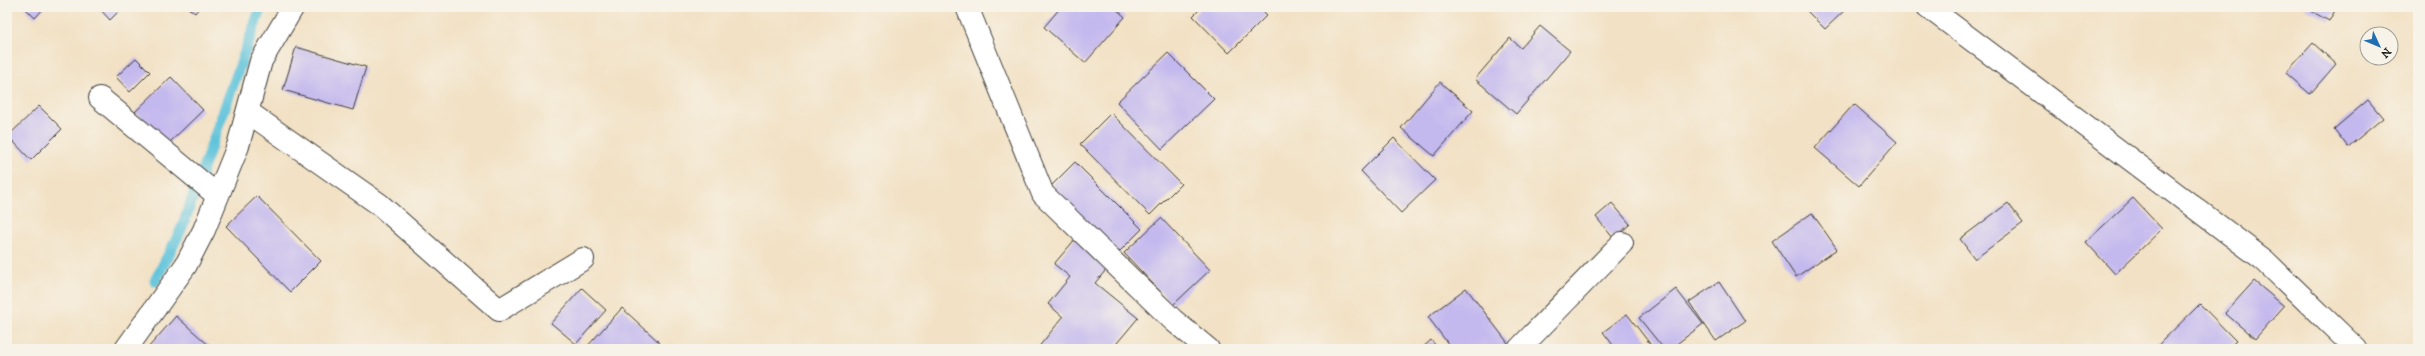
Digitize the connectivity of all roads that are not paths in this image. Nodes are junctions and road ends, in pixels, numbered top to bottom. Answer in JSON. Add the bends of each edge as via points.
{"nodes":[{"id":1,"x":293,"y":7,"type":"edge"},
{"id":2,"x":967,"y":7,"type":"edge"},
{"id":3,"x":1928,"y":7,"type":"edge"},
{"id":4,"x":100,"y":98,"type":"dead end"},
{"id":5,"x":248,"y":112,"type":"junction"},
{"id":6,"x":218,"y":196,"type":"junction"},
{"id":7,"x":1622,"y":243,"type":"dead end"},
{"id":8,"x":582,"y":260,"type":"dead end"},
{"id":9,"x":126,"y":349,"type":"edge"},
{"id":10,"x":1208,"y":349,"type":"edge"},
{"id":11,"x":1519,"y":349,"type":"edge"},
{"id":12,"x":2356,"y":349,"type":"edge"}],
"edges":[{"from":1,"to":5,"type":"street","via":[[261,61]]},
{"from":2,"to":10,"type":"street","via":[[1043,194],[1173,320]]},
{"from":3,"to":12,"type":"street","via":[[2264,260]]},
{"from":4,"to":6,"type":"street"},
{"from":5,"to":6,"type":"street","via":[[238,146]]},
{"from":5,"to":8,"type":"street","via":[[379,204],[499,310]]},
{"from":6,"to":9,"type":"street","via":[[186,265]]},
{"from":7,"to":11,"type":"street"}]}
